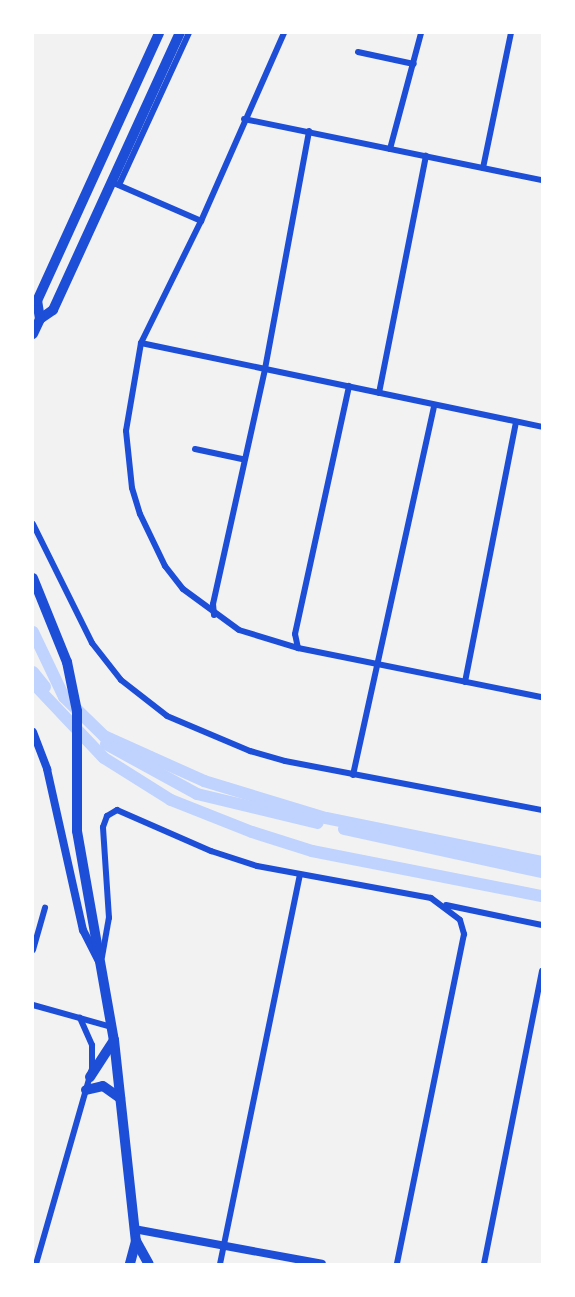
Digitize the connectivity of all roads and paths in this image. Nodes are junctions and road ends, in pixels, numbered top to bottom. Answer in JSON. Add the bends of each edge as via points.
{"nodes":[{"id":1,"x":159,"y":33,"type":"edge"},
{"id":2,"x":180,"y":33,"type":"edge"},
{"id":3,"x":189,"y":33,"type":"edge"},
{"id":4,"x":284,"y":33,"type":"edge"},
{"id":5,"x":421,"y":33,"type":"edge"},
{"id":6,"x":511,"y":33,"type":"edge"},
{"id":7,"x":358,"y":52,"type":"dead end"},
{"id":8,"x":414,"y":64,"type":"junction"},
{"id":9,"x":244,"y":119,"type":"junction"},
{"id":10,"x":309,"y":132,"type":"junction"},
{"id":11,"x":390,"y":149,"type":"junction"},
{"id":12,"x":426,"y":156,"type":"junction"},
{"id":13,"x":483,"y":168,"type":"junction"},
{"id":14,"x":542,"y":180,"type":"edge"},
{"id":15,"x":116,"y":184,"type":"junction"},
{"id":16,"x":201,"y":221,"type":"junction"},
{"id":17,"x":40,"y":319,"type":"junction"},
{"id":18,"x":33,"y":334,"type":"edge"},
{"id":19,"x":141,"y":343,"type":"junction"},
{"id":20,"x":265,"y":369,"type":"junction"},
{"id":21,"x":349,"y":386,"type":"junction"},
{"id":22,"x":379,"y":393,"type":"junction"},
{"id":23,"x":434,"y":406,"type":"junction"},
{"id":24,"x":516,"y":422,"type":"junction"},
{"id":25,"x":542,"y":427,"type":"edge"},
{"id":26,"x":195,"y":449,"type":"dead end"},
{"id":27,"x":242,"y":459,"type":"junction"},
{"id":28,"x":33,"y":524,"type":"edge"},
{"id":29,"x":33,"y":578,"type":"edge"},
{"id":30,"x":214,"y":615,"type":"junction"},
{"id":31,"x":298,"y":648,"type":"junction"},
{"id":32,"x":376,"y":665,"type":"junction"},
{"id":33,"x":465,"y":682,"type":"junction"},
{"id":34,"x":542,"y":697,"type":"edge"},
{"id":35,"x":33,"y":732,"type":"edge"},
{"id":36,"x":353,"y":775,"type":"junction"},
{"id":37,"x":542,"y":810,"type":"edge"},
{"id":38,"x":300,"y":875,"type":"junction"},
{"id":39,"x":443,"y":905,"type":"junction"},
{"id":40,"x":45,"y":908,"type":"dead end"},
{"id":41,"x":542,"y":925,"type":"edge"},
{"id":42,"x":33,"y":950,"type":"edge"},
{"id":43,"x":100,"y":964,"type":"junction"},
{"id":44,"x":542,"y":971,"type":"edge"},
{"id":45,"x":33,"y":1005,"type":"edge"},
{"id":46,"x":80,"y":1018,"type":"junction"},
{"id":47,"x":112,"y":1026,"type":"junction"},
{"id":48,"x":114,"y":1040,"type":"junction"},
{"id":49,"x":90,"y":1077,"type":"junction"},
{"id":50,"x":86,"y":1090,"type":"junction"},
{"id":51,"x":120,"y":1098,"type":"junction"},
{"id":52,"x":134,"y":1229,"type":"junction"},
{"id":53,"x":136,"y":1241,"type":"junction"},
{"id":54,"x":225,"y":1244,"type":"junction"},
{"id":55,"x":36,"y":1264,"type":"edge"},
{"id":56,"x":130,"y":1264,"type":"edge"},
{"id":57,"x":149,"y":1264,"type":"edge"},
{"id":58,"x":220,"y":1264,"type":"edge"},
{"id":59,"x":322,"y":1264,"type":"edge"},
{"id":60,"x":397,"y":1264,"type":"edge"},
{"id":61,"x":484,"y":1264,"type":"edge"}],
"edges":[{"from":1,"to":17,"type":"main road","via":[[37,301]]},
{"from":2,"to":15,"type":"main road"},
{"from":3,"to":15,"type":"street"},
{"from":4,"to":9,"type":"street"},
{"from":5,"to":8,"type":"street"},
{"from":6,"to":13,"type":"street"},
{"from":7,"to":8,"type":"street"},
{"from":8,"to":11,"type":"street"},
{"from":9,"to":10,"type":"street"},
{"from":9,"to":16,"type":"street"},
{"from":10,"to":11,"type":"street"},
{"from":10,"to":20,"type":"street"},
{"from":11,"to":12,"type":"street"},
{"from":12,"to":13,"type":"street"},
{"from":12,"to":22,"type":"street"},
{"from":13,"to":14,"type":"street"},
{"from":15,"to":16,"type":"street"},
{"from":15,"to":17,"type":"main road","via":[[53,310]]},
{"from":16,"to":19,"type":"street"},
{"from":17,"to":18,"type":"main road"},
{"from":19,"to":20,"type":"street"},
{"from":19,"to":30,"type":"street","via":[[126,432],[132,488],[165,566],[183,589]]},
{"from":20,"to":21,"type":"street"},
{"from":20,"to":27,"type":"street"},
{"from":21,"to":22,"type":"street"},
{"from":21,"to":31,"type":"street","via":[[296,633]]},
{"from":22,"to":23,"type":"street"},
{"from":23,"to":24,"type":"street"},
{"from":23,"to":32,"type":"street"},
{"from":24,"to":25,"type":"street"},
{"from":24,"to":33,"type":"street"},
{"from":26,"to":27,"type":"street"},
{"from":27,"to":30,"type":"street"},
{"from":28,"to":36,"type":"street","via":[[92,643],[121,680],[158,709],[249,751]]},
{"from":29,"to":43,"type":"main road","via":[[68,662],[78,717],[77,820]]},
{"from":30,"to":31,"type":"street","via":[[239,630]]},
{"from":31,"to":32,"type":"street"},
{"from":32,"to":33,"type":"street"},
{"from":32,"to":36,"type":"street"},
{"from":33,"to":34,"type":"street"},
{"from":35,"to":43,"type":"street","via":[[47,769],[83,930]]},
{"from":36,"to":37,"type":"street"},
{"from":38,"to":39,"type":"street","via":[[419,895]]},
{"from":38,"to":43,"type":"street","via":[[211,851],[123,811],[113,811],[104,819],[109,918]]},
{"from":38,"to":54,"type":"street"},
{"from":39,"to":41,"type":"street"},
{"from":39,"to":60,"type":"street","via":[[464,927]]},
{"from":40,"to":42,"type":"street"},
{"from":43,"to":47,"type":"main road"},
{"from":44,"to":61,"type":"street"},
{"from":45,"to":46,"type":"street"},
{"from":46,"to":47,"type":"street"},
{"from":46,"to":49,"type":"street","via":[[92,1045]]},
{"from":47,"to":48,"type":"main road"},
{"from":48,"to":49,"type":"main road"},
{"from":48,"to":51,"type":"main road"},
{"from":49,"to":50,"type":"street"},
{"from":50,"to":51,"type":"main road","via":[[103,1086]]},
{"from":50,"to":55,"type":"street"},
{"from":51,"to":52,"type":"main road"},
{"from":52,"to":53,"type":"main road"},
{"from":52,"to":54,"type":"street"},
{"from":53,"to":56,"type":"main road"},
{"from":53,"to":57,"type":"main road"},
{"from":54,"to":58,"type":"street"},
{"from":54,"to":59,"type":"street"}]}
